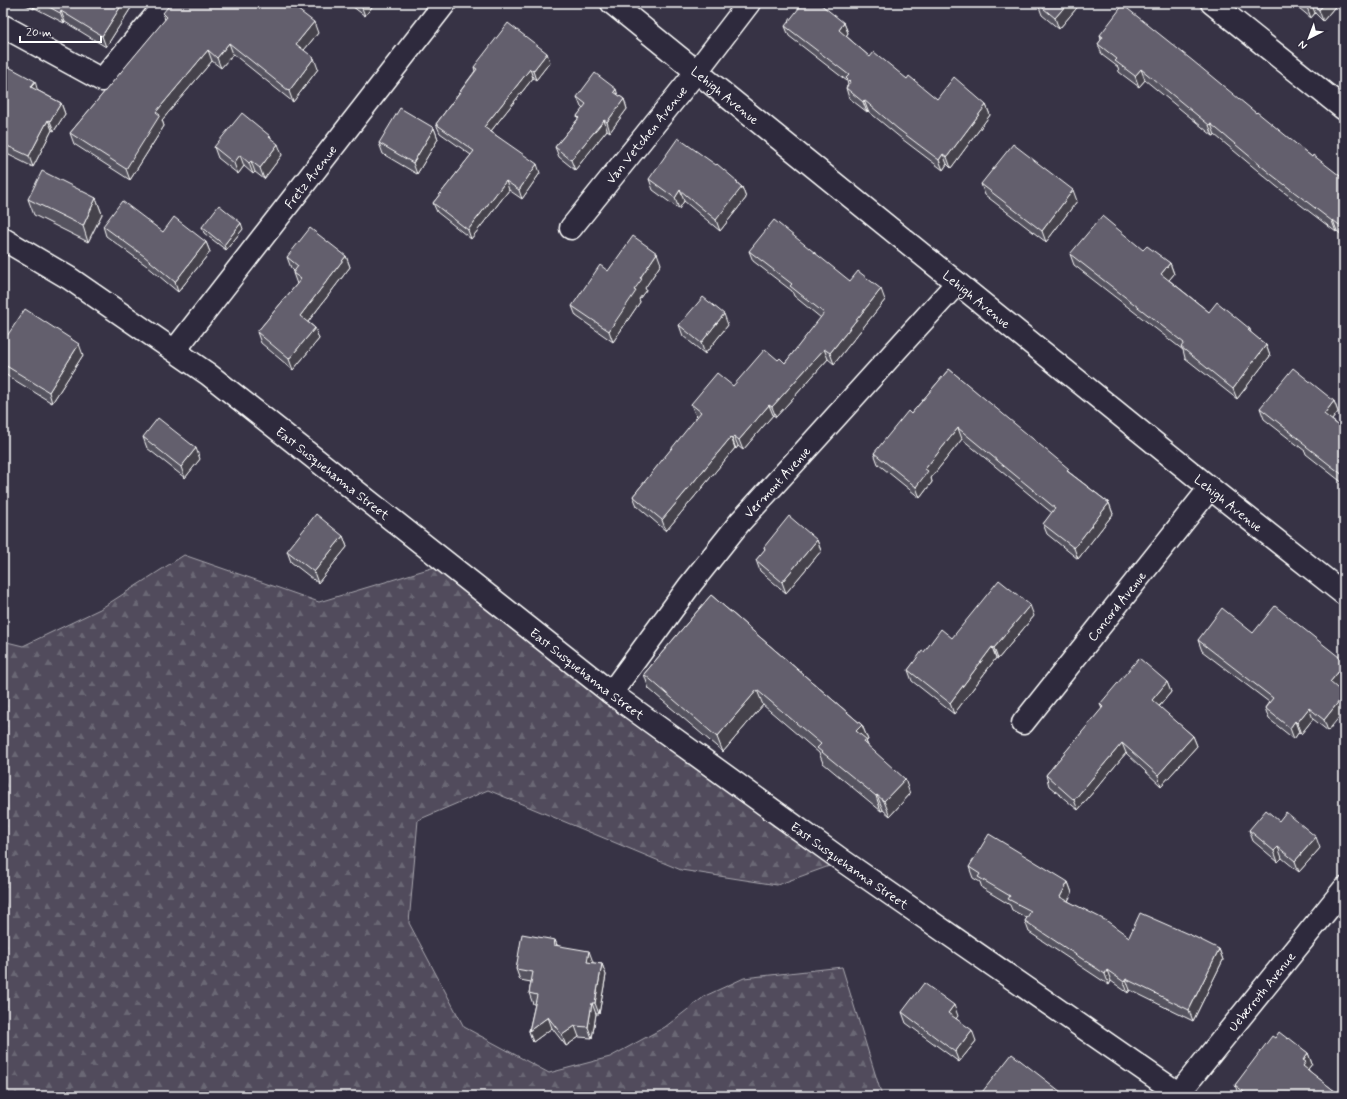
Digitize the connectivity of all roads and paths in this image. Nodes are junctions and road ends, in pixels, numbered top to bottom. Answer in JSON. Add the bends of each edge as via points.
{"nodes":[{"id":1,"x":166,"y":3,"type":"edge"},
{"id":2,"x":445,"y":3,"type":"edge"},
{"id":3,"x":612,"y":3,"type":"edge"},
{"id":4,"x":749,"y":3,"type":"edge"},
{"id":5,"x":1212,"y":3,"type":"edge"},
{"id":6,"x":3,"y":27,"type":"edge"},
{"id":7,"x":697,"y":71,"type":"junction"},
{"id":8,"x":1344,"y":109,"type":"edge"},
{"id":9,"x":571,"y":228,"type":"dead end"},
{"id":10,"x":3,"y":239,"type":"edge"},
{"id":11,"x":957,"y":283,"type":"junction"},
{"id":12,"x":175,"y":350,"type":"junction"},
{"id":13,"x":1210,"y":488,"type":"junction"},
{"id":14,"x":1344,"y":594,"type":"edge"},
{"id":15,"x":611,"y":693,"type":"junction"},
{"id":16,"x":1023,"y":723,"type":"dead end"},
{"id":17,"x":1344,"y":889,"type":"edge"},
{"id":18,"x":1181,"y":1095,"type":"edge"}],
"edges":[{"from":1,"to":6,"type":"street","via":[[102,80]]},
{"from":2,"to":12,"type":"street","name":"Fretz Avenue"},
{"from":3,"to":7,"type":"street","name":"Lehigh Avenue"},
{"from":4,"to":7,"type":"street","name":"Van Vetchen Avenue"},
{"from":5,"to":8,"type":"street"},
{"from":7,"to":9,"type":"street","name":"Van Vetchen Avenue"},
{"from":7,"to":11,"type":"street","name":"Lehigh Avenue"},
{"from":10,"to":12,"type":"street","name":"East Susquehanna Street","via":[[69,278]]},
{"from":11,"to":13,"type":"street","name":"Lehigh Avenue"},
{"from":11,"to":15,"type":"street","name":"Vermont Avenue","via":[[740,522]]},
{"from":12,"to":15,"type":"street","name":"East Susquehanna Street"},
{"from":13,"to":14,"type":"street","name":"Lehigh Avenue"},
{"from":13,"to":16,"type":"street","name":"Concord Avenue"},
{"from":15,"to":18,"type":"street","name":"East Susquehanna Street","via":[[843,861]]},
{"from":17,"to":18,"type":"street","name":"Ueberroth Avenue"}]}
